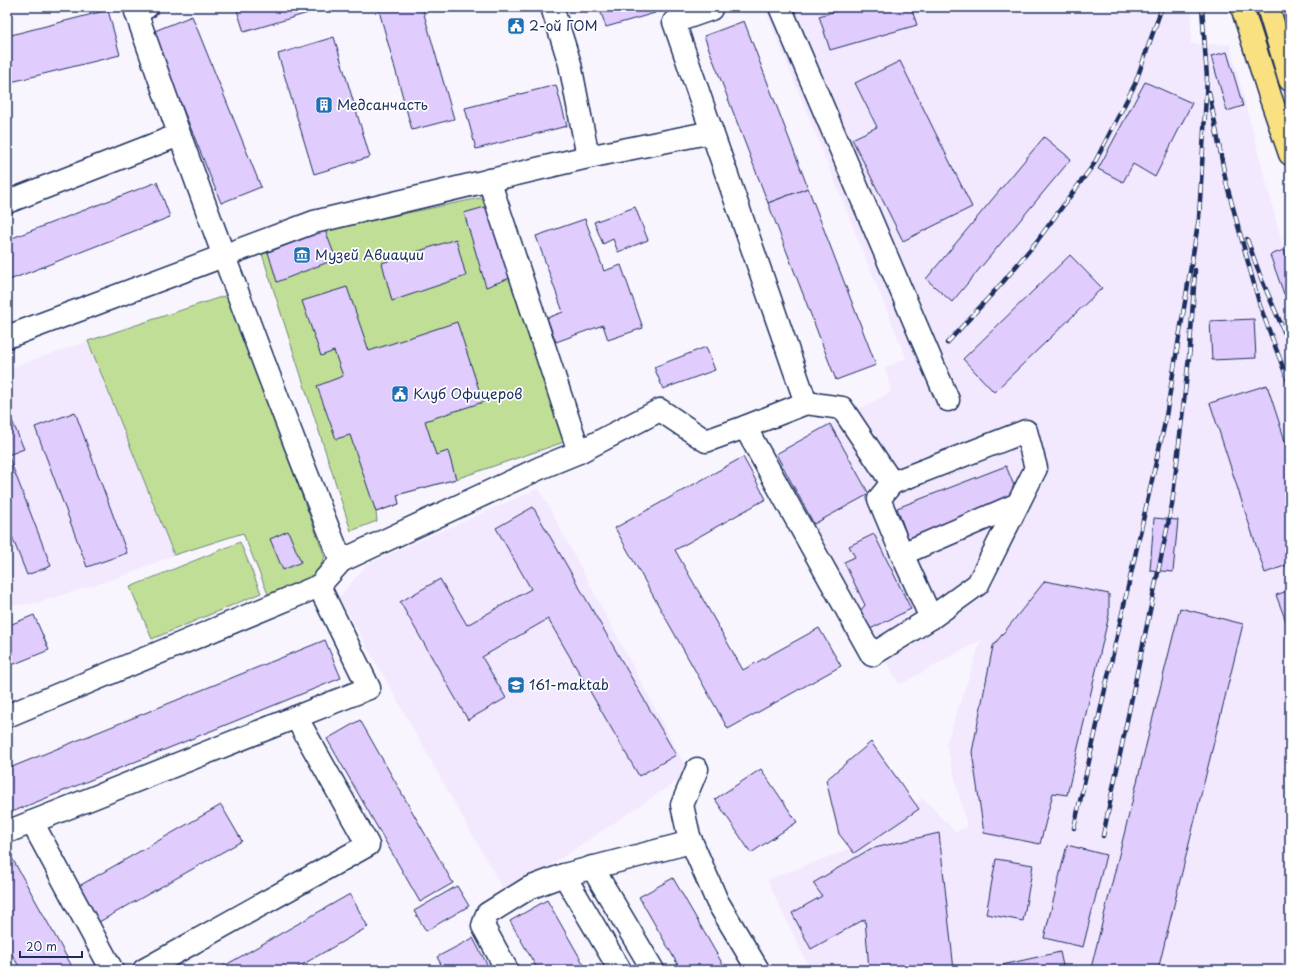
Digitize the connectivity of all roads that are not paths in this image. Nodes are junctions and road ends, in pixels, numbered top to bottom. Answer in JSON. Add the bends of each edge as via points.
{"nodes":[{"id":1,"x":148,"y":7,"type":"edge"},
{"id":2,"x":552,"y":7,"type":"edge"},
{"id":3,"x":710,"y":7,"type":"edge"},
{"id":4,"x":780,"y":7,"type":"edge"},
{"id":5,"x":1242,"y":7,"type":"edge"},
{"id":6,"x":1268,"y":7,"type":"edge"},
{"id":7,"x":1290,"y":80,"type":"edge"},
{"id":8,"x":712,"y":132,"type":"junction"},
{"id":9,"x":179,"y":135,"type":"junction"},
{"id":10,"x":1290,"y":154,"type":"edge"},
{"id":11,"x":588,"y":157,"type":"junction"},
{"id":12,"x":489,"y":180,"type":"junction"},
{"id":13,"x":7,"y":202,"type":"edge"},
{"id":14,"x":224,"y":254,"type":"junction"},
{"id":15,"x":7,"y":337,"type":"edge"},
{"id":16,"x":948,"y":400,"type":"dead end"},
{"id":17,"x":806,"y":403,"type":"junction"},
{"id":18,"x":745,"y":427,"type":"junction"},
{"id":19,"x":579,"y":452,"type":"junction"},
{"id":20,"x":892,"y":483,"type":"junction"},
{"id":21,"x":1018,"y":504,"type":"junction"},
{"id":22,"x":902,"y":554,"type":"junction"},
{"id":23,"x":340,"y":561,"type":"junction"},
{"id":24,"x":319,"y":586,"type":"junction"},
{"id":25,"x":932,"y":618,"type":"junction"},
{"id":26,"x":7,"y":716,"type":"edge"},
{"id":27,"x":296,"y":716,"type":"junction"},
{"id":28,"x":697,"y":769,"type":"dead end"},
{"id":29,"x":32,"y":822,"type":"junction"},
{"id":30,"x":7,"y":832,"type":"edge"},
{"id":31,"x":692,"y":842,"type":"junction"},
{"id":32,"x":592,"y":867,"type":"junction"},
{"id":33,"x":564,"y":875,"type":"junction"},
{"id":34,"x":112,"y":970,"type":"edge"},
{"id":35,"x":144,"y":970,"type":"edge"},
{"id":36,"x":507,"y":970,"type":"edge"},
{"id":37,"x":620,"y":970,"type":"edge"},
{"id":38,"x":653,"y":970,"type":"edge"},
{"id":39,"x":758,"y":970,"type":"edge"}],
"edges":[{"from":1,"to":9,"type":"street","via":[[136,12]]},
{"from":2,"to":11,"type":"street","via":[[570,64]]},
{"from":3,"to":8,"type":"street","via":[[711,9],[674,22]]},
{"from":4,"to":16,"type":"street"},
{"from":5,"to":10,"type":"main road"},
{"from":6,"to":7,"type":"main road"},
{"from":8,"to":11,"type":"street"},
{"from":8,"to":17,"type":"street"},
{"from":9,"to":13,"type":"street"},
{"from":9,"to":14,"type":"street"},
{"from":11,"to":12,"type":"street"},
{"from":12,"to":14,"type":"street","via":[[314,222]]},
{"from":12,"to":19,"type":"street"},
{"from":14,"to":15,"type":"street"},
{"from":14,"to":23,"type":"street"},
{"from":17,"to":18,"type":"street"},
{"from":17,"to":20,"type":"street","via":[[842,408]]},
{"from":18,"to":19,"type":"street","via":[[706,441],[660,410]]},
{"from":18,"to":25,"type":"street","via":[[872,655]]},
{"from":19,"to":23,"type":"street"},
{"from":20,"to":21,"type":"street","via":[[1026,431],[1036,468]]},
{"from":20,"to":22,"type":"street","via":[[879,499]]},
{"from":21,"to":22,"type":"street"},
{"from":21,"to":25,"type":"street","via":[[978,584]]},
{"from":22,"to":25,"type":"street"},
{"from":23,"to":24,"type":"street"},
{"from":24,"to":26,"type":"street"},
{"from":24,"to":27,"type":"street","via":[[369,688]]},
{"from":27,"to":29,"type":"street"},
{"from":27,"to":35,"type":"street","via":[[368,846]]},
{"from":28,"to":31,"type":"street","via":[[682,805]]},
{"from":29,"to":30,"type":"street"},
{"from":29,"to":34,"type":"street"},
{"from":31,"to":32,"type":"street"},
{"from":31,"to":39,"type":"street","via":[[717,901]]},
{"from":32,"to":33,"type":"street"},
{"from":32,"to":38,"type":"street"},
{"from":33,"to":36,"type":"street","via":[[529,888],[487,914],[483,926]]},
{"from":33,"to":37,"type":"street"}]}
